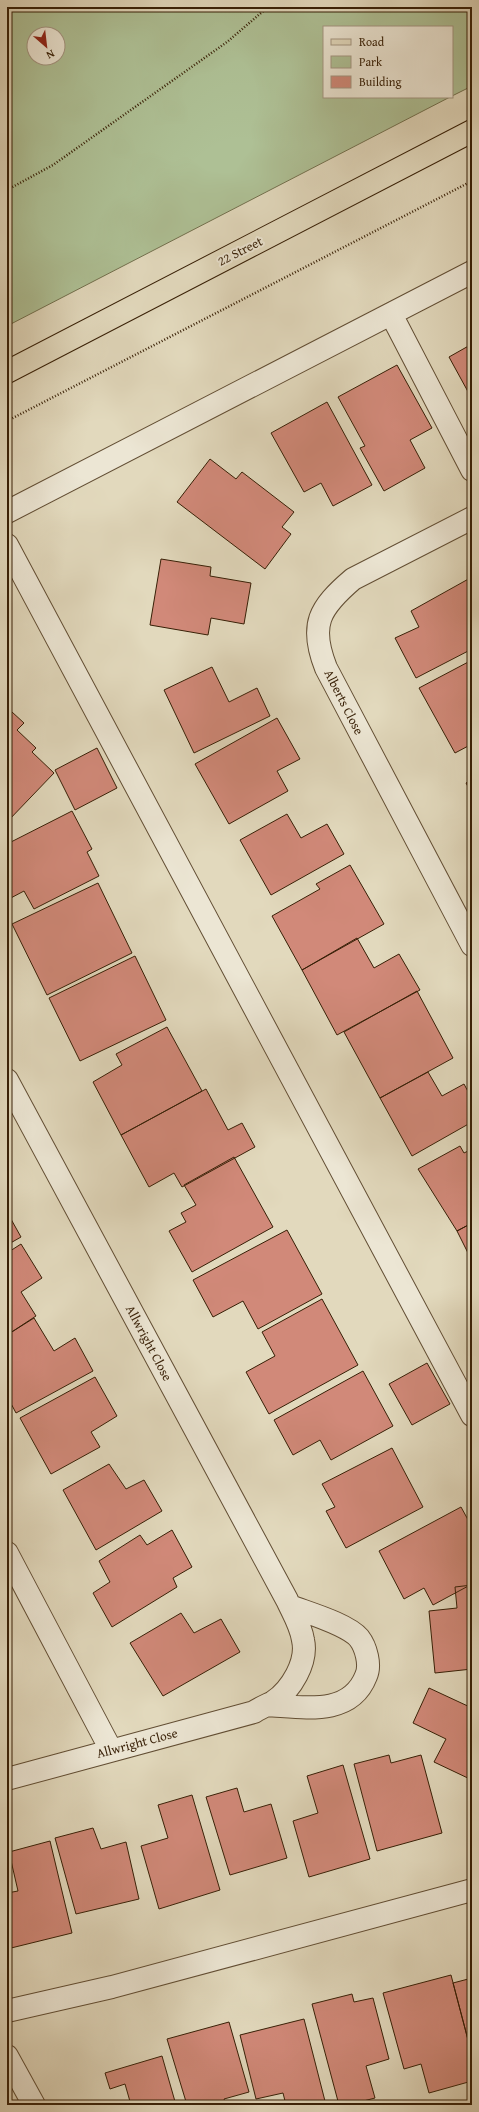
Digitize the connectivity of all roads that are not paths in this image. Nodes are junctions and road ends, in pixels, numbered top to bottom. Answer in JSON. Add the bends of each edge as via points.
{"nodes":[{"id":1,"x":472,"y":131,"type":"edge"},
{"id":2,"x":472,"y":272,"type":"edge"},
{"id":3,"x":391,"y":314,"type":"junction"},
{"id":4,"x":7,"y":372,"type":"edge"},
{"id":5,"x":472,"y":470,"type":"edge"},
{"id":6,"x":7,"y":512,"type":"edge"},
{"id":7,"x":472,"y":518,"type":"edge"},
{"id":8,"x":7,"y":545,"type":"edge"},
{"id":9,"x":472,"y":946,"type":"edge"},
{"id":10,"x":7,"y":1080,"type":"edge"},
{"id":11,"x":472,"y":1414,"type":"edge"},
{"id":12,"x":7,"y":1553,"type":"edge"},
{"id":13,"x":290,"y":1606,"type":"junction"},
{"id":14,"x":267,"y":1705,"type":"junction"},
{"id":15,"x":111,"y":1750,"type":"junction"},
{"id":16,"x":7,"y":1779,"type":"edge"},
{"id":17,"x":472,"y":1890,"type":"edge"},
{"id":18,"x":7,"y":2011,"type":"edge"},
{"id":19,"x":7,"y":2056,"type":"edge"},
{"id":20,"x":34,"y":2105,"type":"edge"}],
"edges":[{"from":1,"to":4,"type":"main road","name":"22 Street"},
{"from":2,"to":3,"type":"street"},
{"from":3,"to":5,"type":"street"},
{"from":3,"to":6,"type":"street"},
{"from":7,"to":9,"type":"street","name":"Alberts Close","via":[[353,579],[324,608],[317,639],[326,668]]},
{"from":8,"to":11,"type":"street"},
{"from":10,"to":13,"type":"street","name":"Allwright Close"},
{"from":12,"to":15,"type":"street"},
{"from":13,"to":14,"type":"street","name":"Allwright Close","via":[[304,1641],[302,1661],[298,1673],[287,1688]]},
{"from":13,"to":14,"type":"street","name":"Allwright Close","via":[[343,1628],[359,1638],[366,1652],[368,1672],[363,1685],[352,1698],[336,1705],[320,1708]]},
{"from":14,"to":15,"type":"street","name":"Allwright Close","via":[[254,1712]]},
{"from":15,"to":16,"type":"street","name":"Allwright Close"},
{"from":17,"to":18,"type":"street","via":[[112,1987]]},
{"from":19,"to":20,"type":"street"}]}
